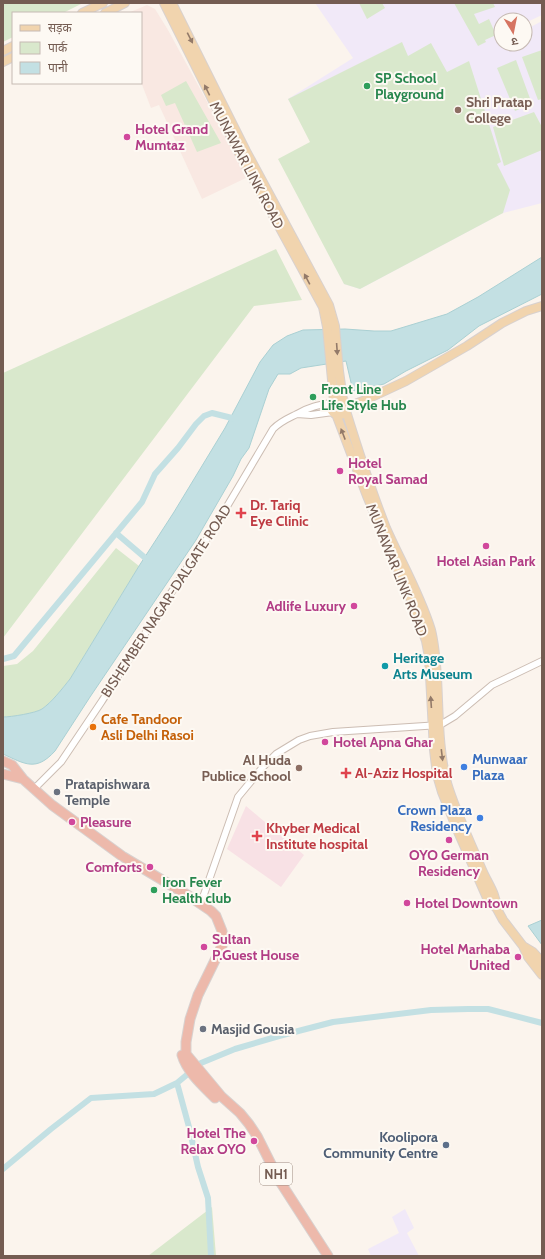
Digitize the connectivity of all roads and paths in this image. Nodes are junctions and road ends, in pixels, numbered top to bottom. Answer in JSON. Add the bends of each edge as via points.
{"nodes":[{"id":1,"x":103,"y":3,"type":"edge"},
{"id":2,"x":125,"y":3,"type":"edge"},
{"id":3,"x":164,"y":3,"type":"edge"},
{"id":4,"x":172,"y":3,"type":"edge"},
{"id":5,"x":84,"y":12,"type":"edge"},
{"id":6,"x":107,"y":12,"type":"edge"},
{"id":7,"x":12,"y":46,"type":"edge"},
{"id":8,"x":3,"y":51,"type":"edge"},
{"id":9,"x":12,"y":58,"type":"edge"},
{"id":10,"x":3,"y":62,"type":"edge"},
{"id":11,"x":542,"y":306,"type":"edge"},
{"id":12,"x":331,"y":327,"type":"junction"},
{"id":13,"x":335,"y":372,"type":"junction"},
{"id":14,"x":333,"y":402,"type":"junction"},
{"id":15,"x":345,"y":405,"type":"junction"},
{"id":16,"x":334,"y":413,"type":"junction"},
{"id":17,"x":297,"y":414,"type":"junction"},
{"id":18,"x":542,"y":661,"type":"edge"},
{"id":19,"x":436,"y":725,"type":"junction"},
{"id":20,"x":3,"y":761,"type":"edge"},
{"id":21,"x":3,"y":774,"type":"edge"},
{"id":22,"x":23,"y":779,"type":"junction"},
{"id":23,"x":34,"y":789,"type":"junction"},
{"id":24,"x":201,"y":903,"type":"junction"},
{"id":25,"x":538,"y":961,"type":"edge"},
{"id":26,"x":542,"y":975,"type":"edge"},
{"id":27,"x":218,"y":1098,"type":"junction"},
{"id":28,"x":321,"y":1256,"type":"edge"},
{"id":29,"x":328,"y":1256,"type":"edge"}],
"edges":[{"from":1,"to":5,"type":"main road"},
{"from":2,"to":6,"type":"main road"},
{"from":12,"to":3,"type":"main road","name":"MUNAWAR LINK ROAD","one_way":true,"via":[[323,307],[240,155]]},
{"from":4,"to":12,"type":"main road","name":"MUNAWAR LINK ROAD","one_way":true,"via":[[246,151],[329,305]]},
{"from":7,"to":8,"type":"main road"},
{"from":9,"to":10,"type":"main road"},
{"from":11,"to":15,"type":"main road","via":[[502,323],[417,376],[363,401]]},
{"from":12,"to":13,"type":"main road"},
{"from":13,"to":14,"type":"main road"},
{"from":13,"to":15,"type":"main road","name":"MUNAWAR LINK ROAD"},
{"from":14,"to":15,"type":"main road","via":[[338,399]]},
{"from":14,"to":16,"type":"main road","via":[[331,408]]},
{"from":14,"to":17,"type":"street","name":"BISHEMBER NAGAR-DALGATE ROAD","via":[[306,408]]},
{"from":15,"to":16,"type":"main road","via":[[343,414]]},
{"from":15,"to":19,"type":"main road","name":"MUNAWAR LINK ROAD","via":[[378,506],[431,631],[435,647]]},
{"from":16,"to":17,"type":"street","name":"BISHEMBER NAGAR-DALGATE ROAD"},
{"from":19,"to":16,"type":"main road","name":"MUNAWAR LINK ROAD","one_way":true,"via":[[429,657],[424,635]]},
{"from":17,"to":23,"type":"street","name":"BISHEMBER NAGAR-DALGATE ROAD","via":[[285,419],[273,429],[213,530],[102,701],[61,762]]},
{"from":18,"to":19,"type":"street","via":[[492,685],[454,716]]},
{"from":19,"to":24,"type":"street","via":[[316,735],[299,740],[276,754],[238,797]]},
{"from":19,"to":25,"type":"main road","name":"MUNAWAR LINK ROAD","via":[[434,750],[440,785],[477,876],[487,898],[523,946],[525,953]]},
{"from":20,"to":22,"type":"highway","number":"NH1","via":[[12,765]]},
{"from":21,"to":22,"type":"highway","number":"NH1"},
{"from":22,"to":23,"type":"highway","number":"NH1"},
{"from":23,"to":24,"type":"highway","number":"NH1","via":[[122,856]]},
{"from":24,"to":27,"type":"highway","number":"NH1","via":[[216,916],[223,939],[219,955],[198,995],[186,1027],[182,1052],[194,1075]]},
{"from":25,"to":26,"type":"main road","name":"MUNAWAR LINK ROAD"},
{"from":27,"to":28,"type":"highway","number":"NH1","via":[[248,1131],[278,1190]]},
{"from":27,"to":29,"type":"highway","number":"NH1","via":[[240,1113],[250,1124],[279,1180]]}]}
